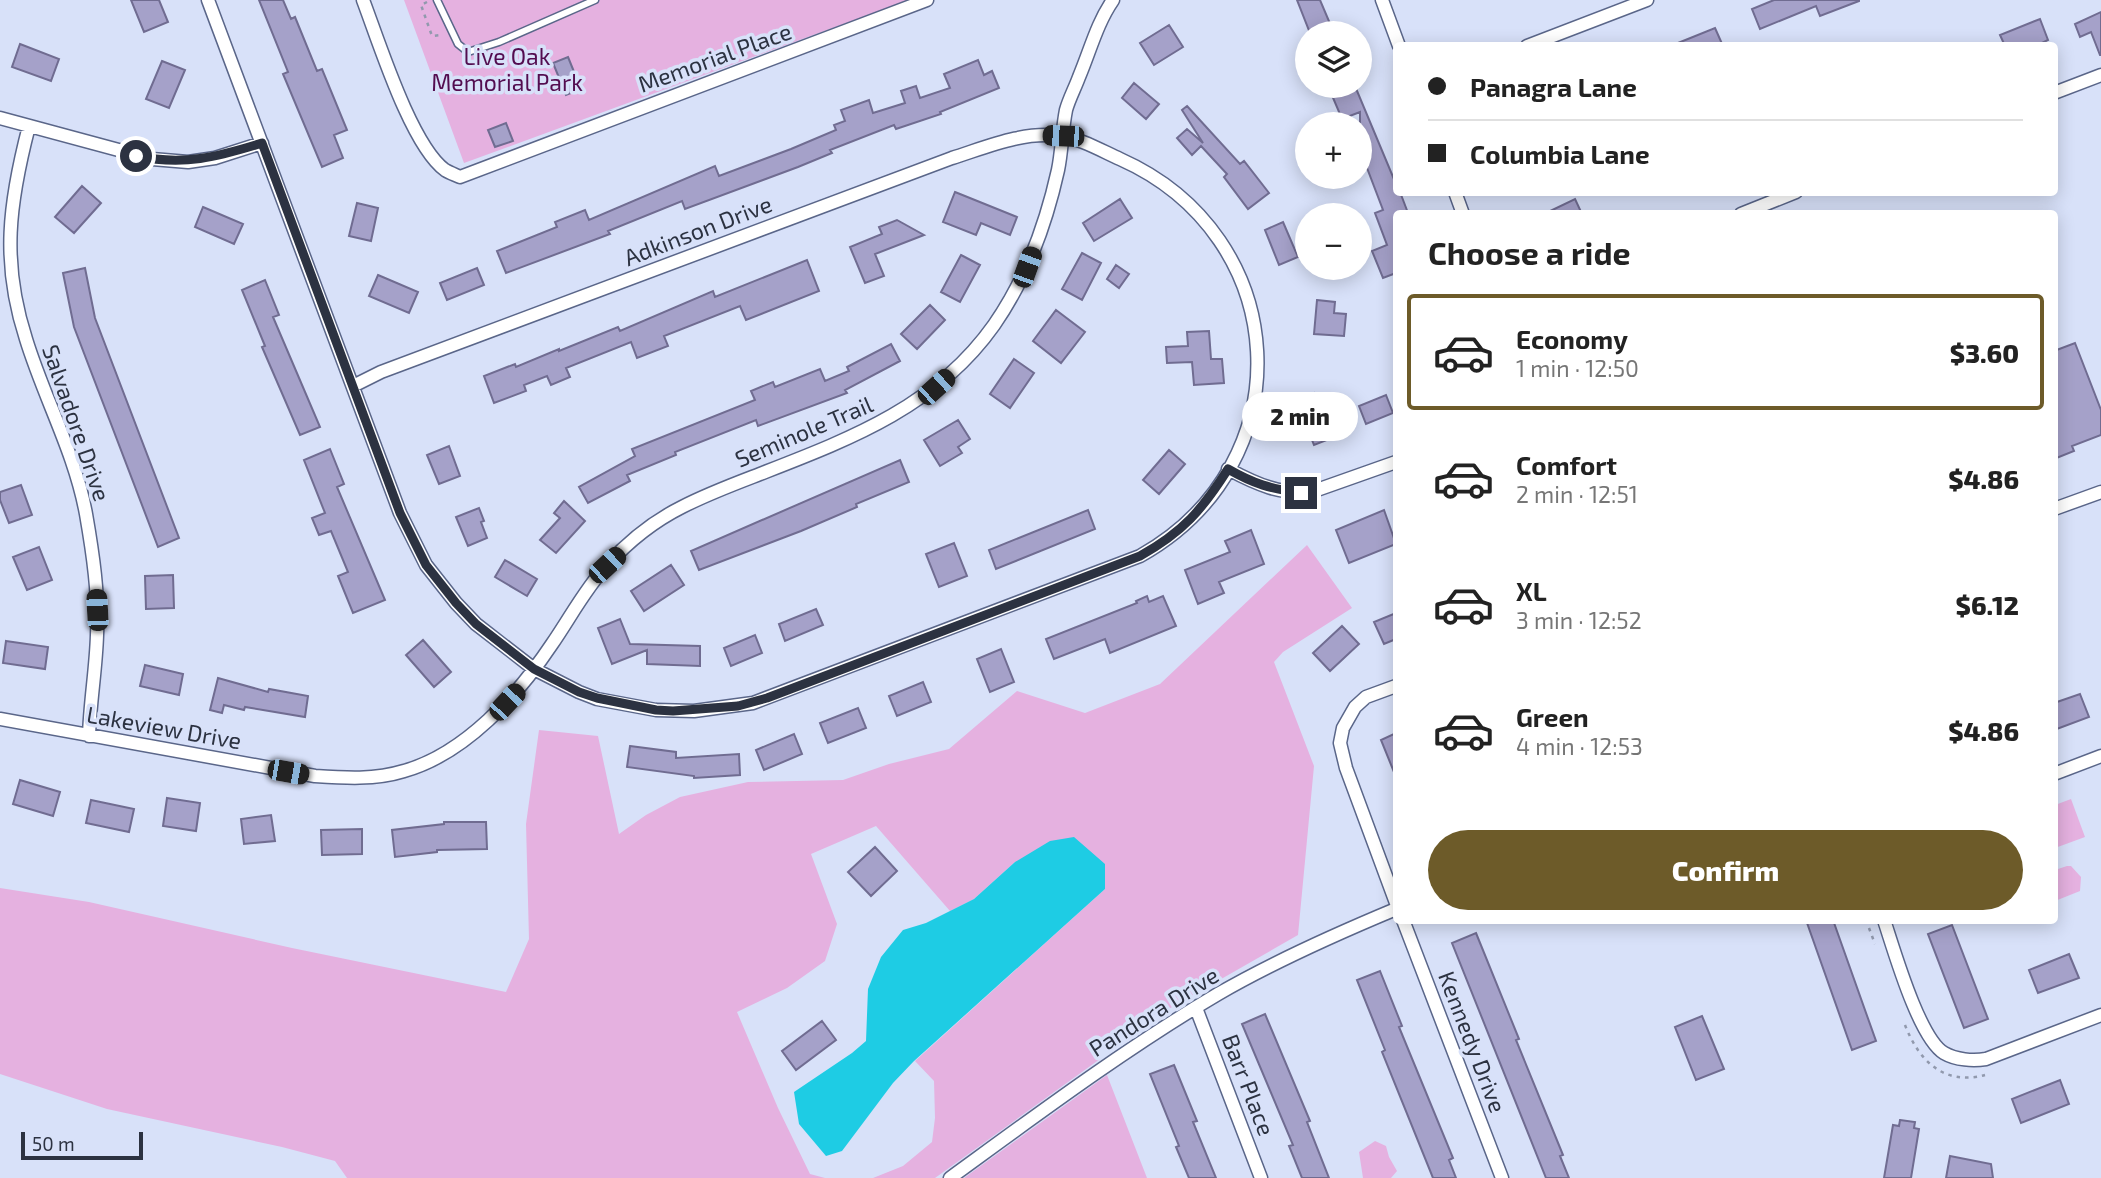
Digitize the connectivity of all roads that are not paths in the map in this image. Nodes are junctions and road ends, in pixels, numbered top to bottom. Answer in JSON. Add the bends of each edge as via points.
{"nodes":[{"id":1,"x":208,"y":0,"type":"edge"},
{"id":2,"x":363,"y":0,"type":"edge"},
{"id":3,"x":435,"y":0,"type":"edge"},
{"id":4,"x":595,"y":0,"type":"edge"},
{"id":5,"x":928,"y":0,"type":"edge"},
{"id":6,"x":1113,"y":0,"type":"edge"},
{"id":7,"x":1382,"y":0,"type":"edge"},
{"id":8,"x":1647,"y":0,"type":"edge"},
{"id":9,"x":1398,"y":42,"type":"edge"},
{"id":10,"x":1537,"y":42,"type":"edge"},
{"id":11,"x":2101,"y":75,"type":"edge"},
{"id":12,"x":2058,"y":91,"type":"edge"},
{"id":13,"x":0,"y":118,"type":"edge"},
{"id":14,"x":29,"y":126,"type":"junction"},
{"id":15,"x":1063,"y":136,"type":"junction"},
{"id":16,"x":262,"y":143,"type":"junction"},
{"id":17,"x":1786,"y":196,"type":"edge"},
{"id":18,"x":1751,"y":210,"type":"edge"},
{"id":19,"x":353,"y":386,"type":"junction"},
{"id":20,"x":1393,"y":463,"type":"edge"},
{"id":21,"x":1228,"y":469,"type":"junction"},
{"id":22,"x":2101,"y":492,"type":"edge"},
{"id":23,"x":2058,"y":508,"type":"edge"},
{"id":24,"x":534,"y":669,"type":"junction"},
{"id":25,"x":1393,"y":687,"type":"edge"},
{"id":26,"x":0,"y":719,"type":"edge"},
{"id":27,"x":89,"y":736,"type":"junction"},
{"id":28,"x":2101,"y":756,"type":"edge"},
{"id":29,"x":2058,"y":772,"type":"edge"},
{"id":30,"x":1393,"y":895,"type":"edge"},
{"id":31,"x":1393,"y":910,"type":"edge"},
{"id":32,"x":1405,"y":924,"type":"edge"},
{"id":33,"x":1886,"y":924,"type":"edge"},
{"id":34,"x":1196,"y":1007,"type":"junction"},
{"id":35,"x":2101,"y":1016,"type":"edge"},
{"id":36,"x":950,"y":1178,"type":"edge"},
{"id":37,"x":1261,"y":1178,"type":"edge"},
{"id":38,"x":1502,"y":1178,"type":"edge"}],
"edges":[{"from":1,"to":16,"type":"street"},
{"from":2,"to":5,"type":"street","name":"Memorial Place","via":[[417,136],[447,172],[460,177]]},
{"from":3,"to":4,"type":"lane","via":[[458,44],[468,52]]},
{"from":6,"to":15,"type":"street","name":"Seminole Trail","via":[[1070,96]]},
{"from":7,"to":9,"type":"street"},
{"from":8,"to":10,"type":"street"},
{"from":11,"to":12,"type":"street"},
{"from":13,"to":14,"type":"street"},
{"from":14,"to":16,"type":"street","via":[[152,159],[188,162]]},
{"from":14,"to":27,"type":"street","name":"Salvadore Drive","via":[[12,198],[12,279],[26,340],[86,513],[97,610]]},
{"from":15,"to":19,"type":"street","name":"Adkinson Drive","via":[[1017,138],[952,158]]},
{"from":15,"to":21,"type":"street","via":[[1141,169],[1168,186],[1210,226],[1233,262],[1249,300],[1257,370],[1244,440]]},
{"from":15,"to":24,"type":"street","name":"Seminole Trail","via":[[1058,169],[1027,267],[992,328],[955,369],[911,405],[867,430],[683,506],[649,527],[598,576]]},
{"from":16,"to":19,"type":"street"},
{"from":17,"to":18,"type":"street"},
{"from":19,"to":24,"type":"street","via":[[400,513],[426,565],[476,624]]},
{"from":20,"to":21,"type":"street","via":[[1301,493],[1269,488]]},
{"from":21,"to":24,"type":"street","via":[[1191,521],[1140,556],[752,702],[694,711],[656,710],[579,692]]},
{"from":22,"to":23,"type":"street"},
{"from":24,"to":27,"type":"street","name":"Lakeview Drive","via":[[507,702],[456,746],[416,767],[383,776],[315,776]]},
{"from":25,"to":30,"type":"street","via":[[1355,707],[1340,743]]},
{"from":26,"to":27,"type":"street","name":"Lakeview Drive"},
{"from":28,"to":29,"type":"street"},
{"from":31,"to":34,"type":"street","name":"Pandora Drive"},
{"from":32,"to":38,"type":"street","name":"Kennedy Drive"},
{"from":33,"to":35,"type":"street","via":[[1930,1039],[1945,1054],[1986,1059]]},
{"from":34,"to":36,"type":"street","name":"Pandora Drive"},
{"from":34,"to":37,"type":"street","name":"Barr Place"}]}
